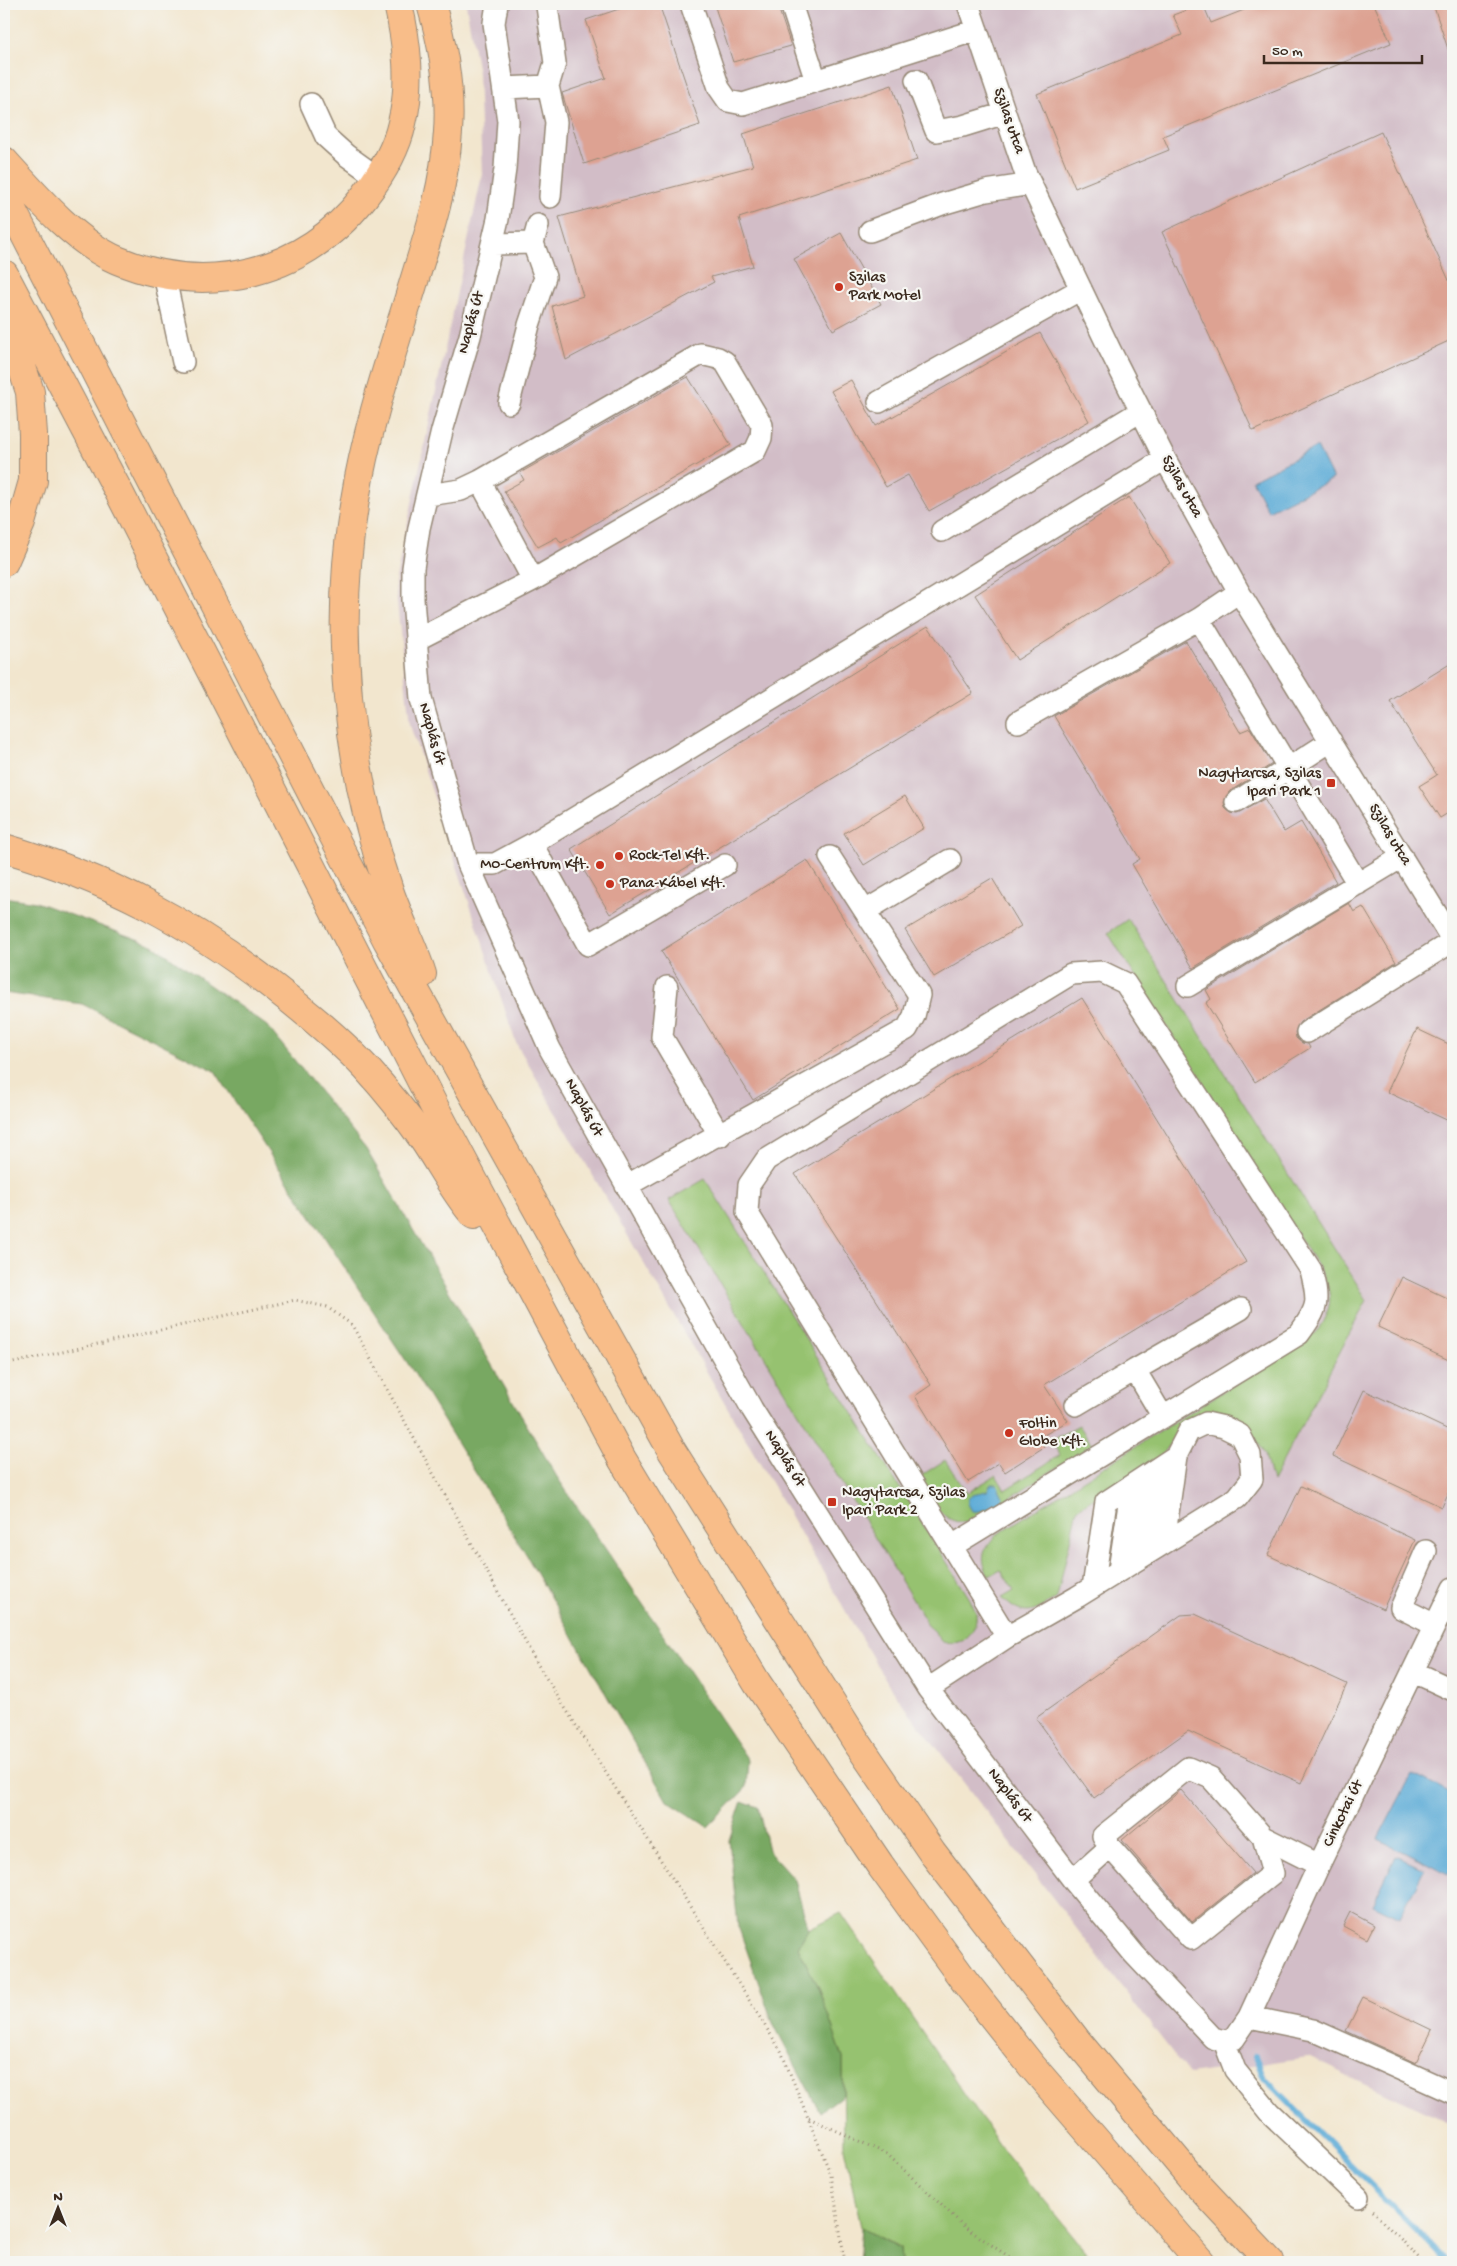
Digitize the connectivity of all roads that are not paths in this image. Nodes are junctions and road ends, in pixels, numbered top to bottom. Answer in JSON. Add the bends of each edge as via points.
{"nodes":[{"id":1,"x":398,"y":4,"type":"edge"},
{"id":2,"x":431,"y":4,"type":"edge"},
{"id":3,"x":497,"y":4,"type":"edge"},
{"id":4,"x":691,"y":4,"type":"edge"},
{"id":5,"x":791,"y":4,"type":"edge"},
{"id":6,"x":968,"y":4,"type":"edge"},
{"id":7,"x":547,"y":6,"type":"dead end"},
{"id":8,"x":977,"y":30,"type":"junction"},
{"id":9,"x":916,"y":80,"type":"dead end"},
{"id":10,"x":816,"y":81,"type":"junction"},
{"id":11,"x":548,"y":86,"type":"junction"},
{"id":12,"x":504,"y":88,"type":"junction"},
{"id":13,"x":311,"y":104,"type":"dead end"},
{"id":14,"x":1005,"y":113,"type":"junction"},
{"id":15,"x":4,"y":161,"type":"edge"},
{"id":16,"x":378,"y":178,"type":"junction"},
{"id":17,"x":1031,"y":184,"type":"junction"},
{"id":18,"x":4,"y":194,"type":"edge"},
{"id":19,"x":550,"y":197,"type":"dead end"},
{"id":20,"x":870,"y":231,"type":"dead end"},
{"id":21,"x":492,"y":244,"type":"junction"},
{"id":22,"x":4,"y":274,"type":"edge"},
{"id":23,"x":164,"y":274,"type":"junction"},
{"id":24,"x":1081,"y":289,"type":"junction"},
{"id":25,"x":4,"y":311,"type":"edge"},
{"id":26,"x":183,"y":362,"type":"dead end"},
{"id":27,"x":879,"y":402,"type":"dead end"},
{"id":28,"x":509,"y":403,"type":"dead end"},
{"id":29,"x":1141,"y":411,"type":"junction"},
{"id":30,"x":1165,"y":459,"type":"junction"},
{"id":31,"x":480,"y":481,"type":"junction"},
{"id":32,"x":428,"y":495,"type":"junction"},
{"id":33,"x":942,"y":531,"type":"dead end"},
{"id":34,"x":4,"y":562,"type":"edge"},
{"id":35,"x":533,"y":580,"type":"junction"},
{"id":36,"x":1240,"y":592,"type":"junction"},
{"id":37,"x":1199,"y":619,"type":"junction"},
{"id":38,"x":416,"y":640,"type":"junction"},
{"id":39,"x":1018,"y":722,"type":"dead end"},
{"id":40,"x":1331,"y":741,"type":"junction"},
{"id":41,"x":1289,"y":769,"type":"junction"},
{"id":42,"x":1236,"y":802,"type":"dead end"},
{"id":43,"x":532,"y":844,"type":"junction"},
{"id":44,"x":4,"y":848,"type":"edge"},
{"id":45,"x":830,"y":857,"type":"dead end"},
{"id":46,"x":1402,"y":857,"type":"junction"},
{"id":47,"x":950,"y":860,"type":"dead end"},
{"id":48,"x":468,"y":864,"type":"junction"},
{"id":49,"x":725,"y":865,"type":"dead end"},
{"id":50,"x":1358,"y":884,"type":"junction"},
{"id":51,"x":865,"y":911,"type":"junction"},
{"id":52,"x":1453,"y":941,"type":"edge"},
{"id":53,"x":1188,"y":986,"type":"dead end"},
{"id":54,"x":668,"y":987,"type":"dead end"},
{"id":55,"x":1307,"y":1032,"type":"dead end"},
{"id":56,"x":442,"y":1038,"type":"junction"},
{"id":57,"x":720,"y":1136,"type":"junction"},
{"id":58,"x":626,"y":1186,"type":"junction"},
{"id":59,"x":513,"y":1256,"type":"junction"},
{"id":60,"x":1241,"y":1309,"type":"dead end"},
{"id":61,"x":1135,"y":1370,"type":"junction"},
{"id":62,"x":1076,"y":1405,"type":"dead end"},
{"id":63,"x":1163,"y":1417,"type":"junction"},
{"id":64,"x":1176,"y":1456,"type":"junction"},
{"id":65,"x":1154,"y":1471,"type":"junction"},
{"id":66,"x":1132,"y":1485,"type":"junction"},
{"id":67,"x":1164,"y":1542,"type":"junction"},
{"id":68,"x":952,"y":1546,"type":"junction"},
{"id":69,"x":1426,"y":1551,"type":"dead end"},
{"id":70,"x":1142,"y":1556,"type":"junction"},
{"id":71,"x":1119,"y":1570,"type":"junction"},
{"id":72,"x":1093,"y":1587,"type":"junction"},
{"id":73,"x":1453,"y":1588,"type":"edge"},
{"id":74,"x":1435,"y":1624,"type":"junction"},
{"id":75,"x":1007,"y":1637,"type":"junction"},
{"id":76,"x":1414,"y":1672,"type":"junction"},
{"id":77,"x":928,"y":1689,"type":"junction"},
{"id":78,"x":1453,"y":1690,"type":"edge"},
{"id":79,"x":1263,"y":1837,"type":"junction"},
{"id":80,"x":1110,"y":1847,"type":"junction"},
{"id":81,"x":1319,"y":1865,"type":"junction"},
{"id":82,"x":1073,"y":1880,"type":"junction"},
{"id":83,"x":1249,"y":2017,"type":"junction"},
{"id":84,"x":1229,"y":2040,"type":"junction"},
{"id":85,"x":1453,"y":2093,"type":"edge"},
{"id":86,"x":1358,"y":2197,"type":"road end"},
{"id":87,"x":1201,"y":2262,"type":"edge"},
{"id":88,"x":1270,"y":2262,"type":"edge"}],
"edges":[{"from":1,"to":16,"type":"highway","via":[[408,60],[407,91],[402,124]]},
{"from":2,"to":56,"type":"highway","via":[[445,66],[448,100],[442,183],[374,418],[355,500],[346,591],[345,654],[350,722],[368,818],[389,891],[419,964]]},
{"from":3,"to":12,"type":"street","name":"Naplás út","via":[[494,22]]},
{"from":4,"to":10,"type":"street","via":[[719,88],[728,101],[743,104]]},
{"from":5,"to":10,"type":"street"},
{"from":6,"to":8,"type":"street","name":"Szilas utca"},
{"from":7,"to":11,"type":"street","via":[[555,63]]},
{"from":8,"to":10,"type":"street"},
{"from":8,"to":14,"type":"street","name":"Szilas utca"},
{"from":9,"to":14,"type":"street","via":[[936,131]]},
{"from":11,"to":12,"type":"street"},
{"from":11,"to":19,"type":"street","via":[[556,122]]},
{"from":12,"to":21,"type":"street","name":"Naplás út","via":[[508,121],[505,170]]},
{"from":13,"to":16,"type":"street","via":[[326,137],[346,156]]},
{"from":14,"to":17,"type":"street","name":"Szilas utca"},
{"from":15,"to":23,"type":"highway","via":[[44,205],[90,244],[114,259]]},
{"from":16,"to":23,"type":"highway","via":[[348,218],[294,257],[232,276],[195,278]]},
{"from":17,"to":20,"type":"street","via":[[942,204]]},
{"from":17,"to":24,"type":"street","name":"Szilas utca"},
{"from":18,"to":56,"type":"highway","via":[[387,940]]},
{"from":21,"to":28,"type":"street","via":[[535,234],[544,277]]},
{"from":21,"to":32,"type":"street","name":"Naplás út"},
{"from":22,"to":59,"type":"highway"},
{"from":23,"to":26,"type":"street"},
{"from":24,"to":27,"type":"street"},
{"from":24,"to":29,"type":"street","name":"Szilas utca"},
{"from":25,"to":34,"type":"highway","via":[[30,392],[33,434],[33,481],[21,523]]},
{"from":29,"to":30,"type":"street","name":"Szilas utca"},
{"from":29,"to":33,"type":"street"},
{"from":30,"to":36,"type":"street","name":"Szilas utca"},
{"from":30,"to":43,"type":"street"},
{"from":31,"to":32,"type":"street","via":[[461,490]]},
{"from":31,"to":35,"type":"street"},
{"from":31,"to":35,"type":"street","via":[[701,354],[725,362],[762,425],[761,438],[754,452]]},
{"from":32,"to":38,"type":"street","name":"Naplás út","via":[[413,568]]},
{"from":35,"to":38,"type":"street"},
{"from":36,"to":37,"type":"street"},
{"from":36,"to":40,"type":"street","name":"Szilas utca"},
{"from":37,"to":39,"type":"street"},
{"from":37,"to":41,"type":"street"},
{"from":38,"to":48,"type":"street","name":"Naplás út","via":[[421,699]]},
{"from":40,"to":41,"type":"street"},
{"from":40,"to":46,"type":"street","name":"Szilas utca"},
{"from":41,"to":42,"type":"street"},
{"from":41,"to":50,"type":"street"},
{"from":43,"to":48,"type":"street","via":[[495,864]]},
{"from":43,"to":49,"type":"street","via":[[588,945]]},
{"from":44,"to":59,"type":"highway","via":[[99,881],[154,907],[205,938],[315,1019],[366,1068],[421,1137],[472,1213]]},
{"from":45,"to":51,"type":"street"},
{"from":46,"to":50,"type":"street"},
{"from":46,"to":52,"type":"street","name":"Szilas utca"},
{"from":47,"to":51,"type":"street"},
{"from":48,"to":58,"type":"street","name":"Naplás út","via":[[550,1049]]},
{"from":50,"to":53,"type":"street"},
{"from":51,"to":57,"type":"street","via":[[919,995],[907,1029]]},
{"from":52,"to":55,"type":"street"},
{"from":54,"to":57,"type":"street","via":[[662,1037]]},
{"from":56,"to":88,"type":"highway","via":[[672,1451],[856,1741],[932,1852],[1077,2040],[1196,2183]]},
{"from":57,"to":58,"type":"street"},
{"from":58,"to":77,"type":"street","name":"Naplás út","via":[[752,1409]]},
{"from":59,"to":87,"type":"highway","via":[[622,1459],[757,1683],[880,1865],[1031,2065]]},
{"from":60,"to":61,"type":"street"},
{"from":61,"to":62,"type":"street"},
{"from":61,"to":63,"type":"street"},
{"from":63,"to":68,"type":"street"},
{"from":63,"to":68,"type":"street","via":[[1299,1334],[1314,1313],[1316,1291],[1311,1270],[1125,983],[1102,972],[1071,974],[766,1160],[749,1185],[747,1212]]},
{"from":64,"to":65,"type":"street"},
{"from":64,"to":67,"type":"street"},
{"from":64,"to":67,"type":"street","via":[[1189,1431],[1206,1424],[1224,1427],[1240,1435],[1250,1454],[1252,1479],[1237,1498]]},
{"from":65,"to":66,"type":"street"},
{"from":65,"to":70,"type":"street"},
{"from":66,"to":71,"type":"street"},
{"from":66,"to":72,"type":"street","via":[[1106,1502]]},
{"from":67,"to":70,"type":"street"},
{"from":68,"to":75,"type":"street"},
{"from":69,"to":74,"type":"street","via":[[1401,1608]]},
{"from":70,"to":71,"type":"street"},
{"from":71,"to":72,"type":"street"},
{"from":72,"to":75,"type":"street"},
{"from":73,"to":74,"type":"street","name":"Cinkotai út"},
{"from":74,"to":76,"type":"street","name":"Cinkotai út"},
{"from":75,"to":77,"type":"street"},
{"from":76,"to":78,"type":"street"},
{"from":76,"to":81,"type":"street","name":"Cinkotai út"},
{"from":77,"to":82,"type":"street","name":"Naplás út"},
{"from":79,"to":80,"type":"street","via":[[1211,1778],[1188,1768],[1103,1836]]},
{"from":79,"to":80,"type":"street","via":[[1272,1873],[1192,1939]]},
{"from":79,"to":81,"type":"street"},
{"from":80,"to":82,"type":"street"},
{"from":81,"to":83,"type":"street","name":"Cinkotai út"},
{"from":82,"to":84,"type":"street","name":"Naplás út","via":[[1154,1975],[1214,2038]]},
{"from":83,"to":84,"type":"street","name":"Cinkotai út"},
{"from":83,"to":85,"type":"street","via":[[1313,2030]]},
{"from":84,"to":86,"type":"street","via":[[1235,2070],[1269,2112]]}]}
